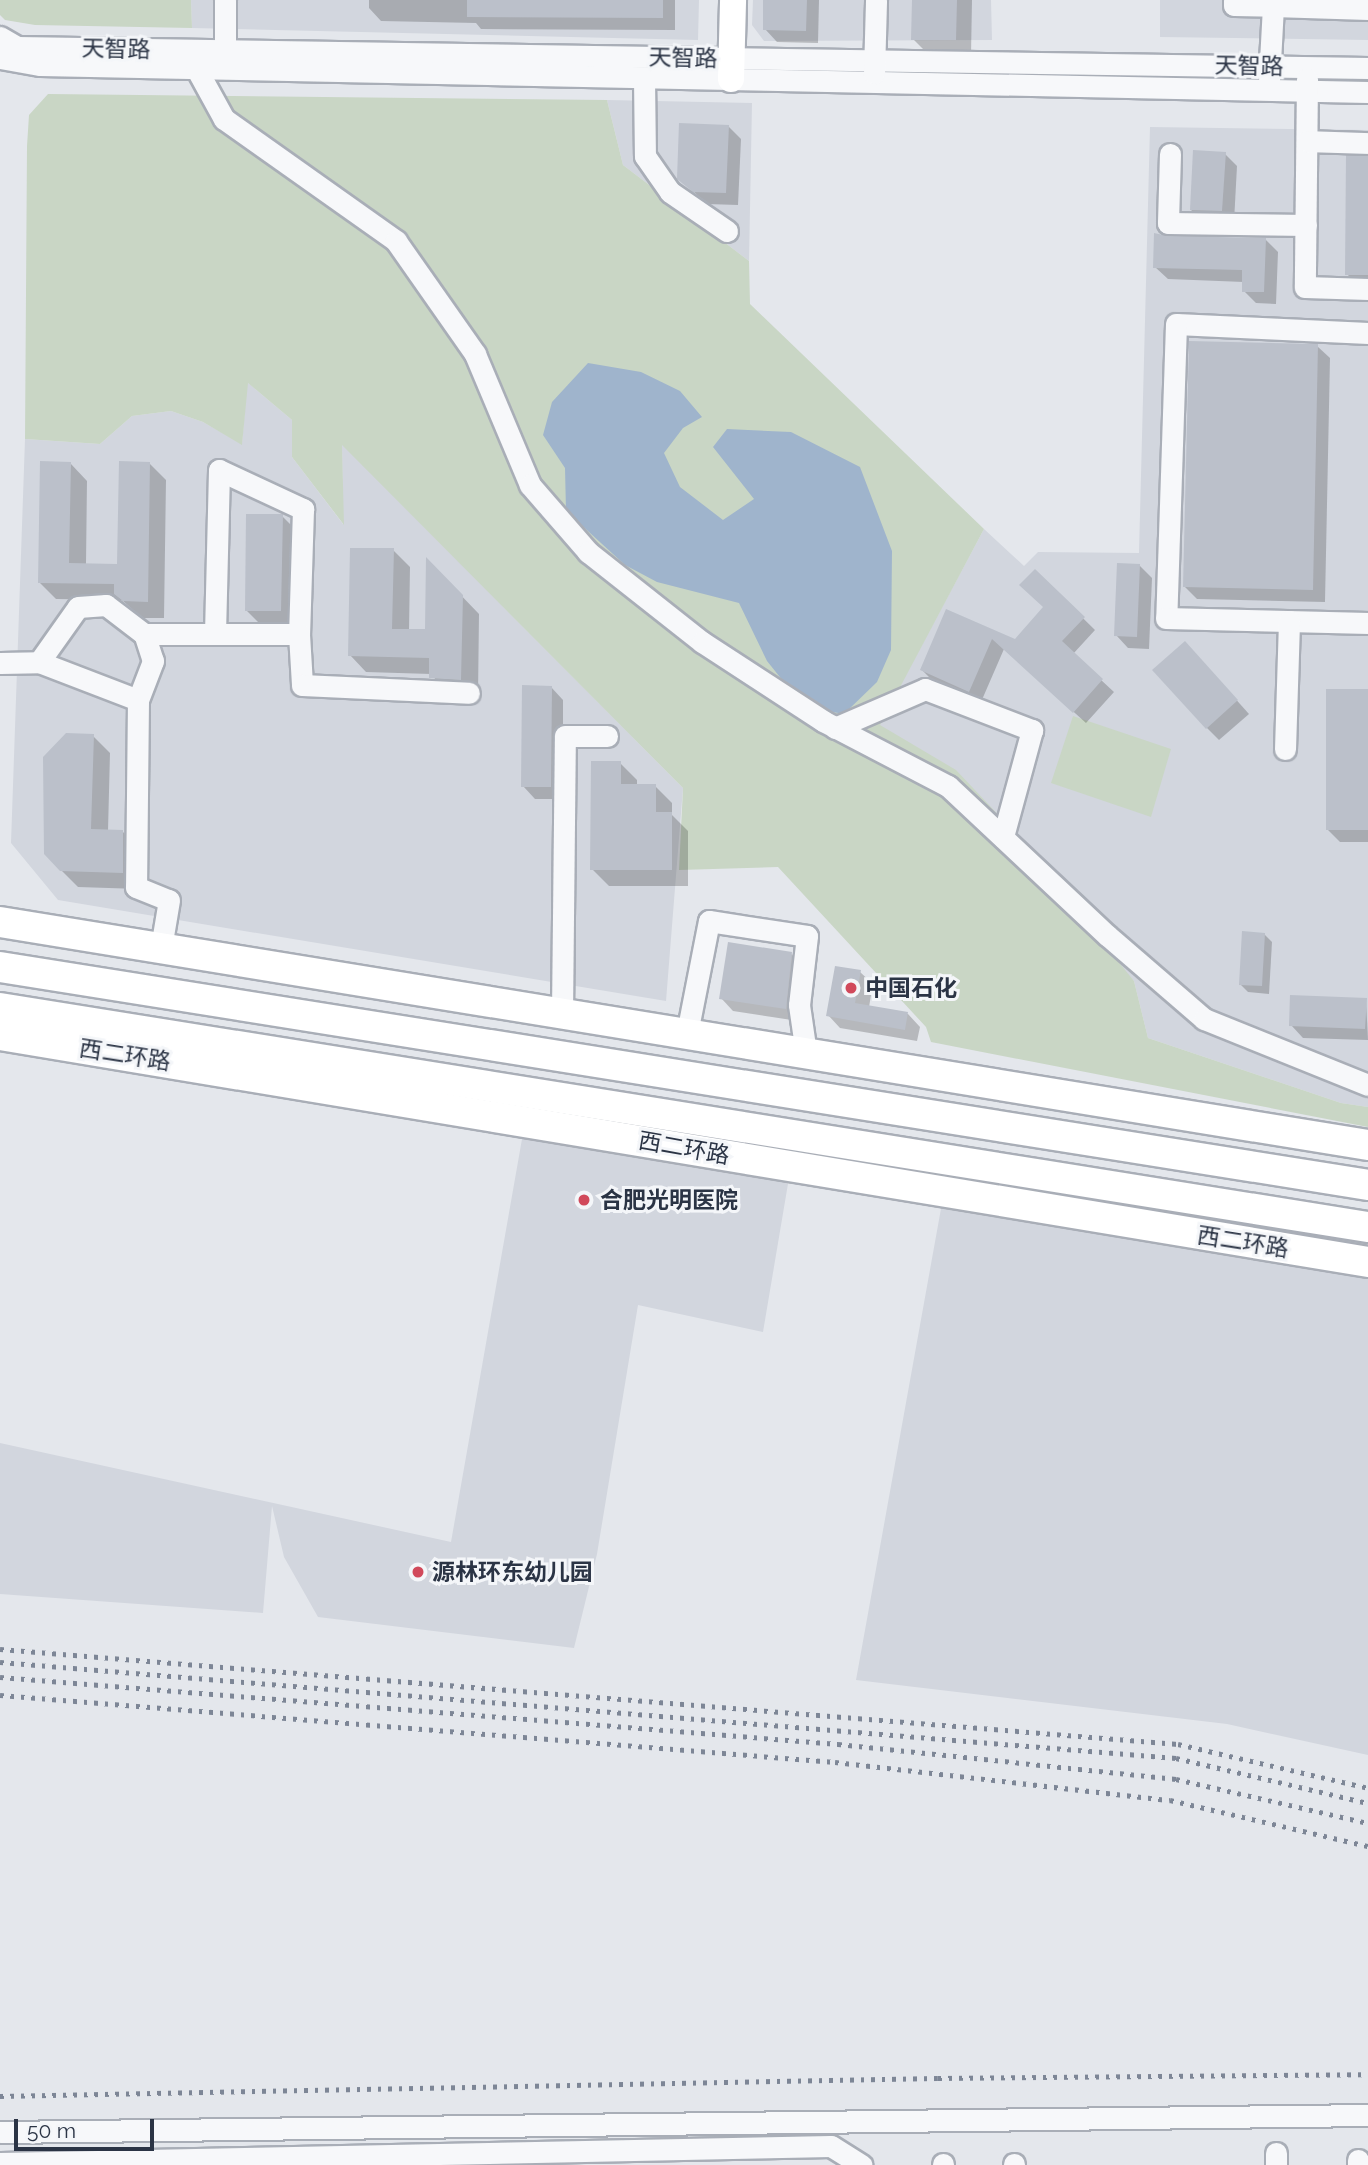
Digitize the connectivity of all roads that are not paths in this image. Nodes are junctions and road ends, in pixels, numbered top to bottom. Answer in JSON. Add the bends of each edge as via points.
{"nodes":[{"id":1,"x":225,"y":0,"type":"edge"},
{"id":2,"x":715,"y":0,"type":"edge"},
{"id":3,"x":733,"y":0,"type":"edge"},
{"id":4,"x":876,"y":0,"type":"edge"},
{"id":5,"x":1234,"y":0,"type":"edge"},
{"id":6,"x":1273,"y":6,"type":"junction"},
{"id":7,"x":1368,"y":9,"type":"edge"},
{"id":8,"x":1,"y":46,"type":"edge"},
{"id":9,"x":225,"y":60,"type":"junction"},
{"id":10,"x":1270,"y":66,"type":"junction"},
{"id":11,"x":1307,"y":67,"type":"junction"},
{"id":12,"x":196,"y":68,"type":"junction"},
{"id":13,"x":1368,"y":68,"type":"edge"},
{"id":14,"x":722,"y":69,"type":"junction"},
{"id":15,"x":874,"y":71,"type":"junction"},
{"id":16,"x":644,"y":78,"type":"junction"},
{"id":17,"x":1268,"y":90,"type":"junction"},
{"id":18,"x":1308,"y":91,"type":"junction"},
{"id":19,"x":1368,"y":92,"type":"edge"},
{"id":20,"x":1307,"y":141,"type":"junction"},
{"id":21,"x":1368,"y":142,"type":"edge"},
{"id":22,"x":1170,"y":154,"type":"dead end"},
{"id":23,"x":1306,"y":225,"type":"junction"},
{"id":24,"x":727,"y":231,"type":"dead end"},
{"id":25,"x":1368,"y":289,"type":"edge"},
{"id":26,"x":1368,"y":333,"type":"edge"},
{"id":27,"x":1289,"y":621,"type":"junction"},
{"id":28,"x":1368,"y":622,"type":"edge"},
{"id":29,"x":144,"y":634,"type":"junction"},
{"id":30,"x":215,"y":634,"type":"junction"},
{"id":31,"x":299,"y":634,"type":"junction"},
{"id":32,"x":39,"y":662,"type":"junction"},
{"id":33,"x":0,"y":663,"type":"edge"},
{"id":34,"x":469,"y":693,"type":"dead end"},
{"id":35,"x":138,"y":700,"type":"junction"},
{"id":36,"x":835,"y":728,"type":"junction"},
{"id":37,"x":607,"y":736,"type":"dead end"},
{"id":38,"x":1285,"y":749,"type":"dead end"},
{"id":39,"x":1003,"y":837,"type":"junction"},
{"id":40,"x":0,"y":922,"type":"edge"},
{"id":41,"x":161,"y":948,"type":"junction"},
{"id":42,"x":0,"y":967,"type":"edge"},
{"id":43,"x":0,"y":1008,"type":"edge"},
{"id":44,"x":562,"y":1013,"type":"junction"},
{"id":45,"x":687,"y":1033,"type":"junction"},
{"id":46,"x":0,"y":1035,"type":"edge"},
{"id":47,"x":806,"y":1053,"type":"junction"},
{"id":48,"x":1368,"y":1085,"type":"edge"},
{"id":49,"x":1368,"y":1145,"type":"edge"},
{"id":50,"x":1368,"y":1185,"type":"edge"},
{"id":51,"x":1368,"y":1227,"type":"edge"},
{"id":52,"x":1368,"y":1262,"type":"edge"},
{"id":53,"x":1368,"y":2115,"type":"edge"},
{"id":54,"x":0,"y":2133,"type":"edge"},
{"id":55,"x":748,"y":2157,"type":"edge"},
{"id":56,"x":610,"y":2158,"type":"edge"},
{"id":57,"x":369,"y":2160,"type":"edge"},
{"id":58,"x":265,"y":2161,"type":"edge"},
{"id":59,"x":0,"y":2163,"type":"edge"},
{"id":60,"x":862,"y":2165,"type":"edge"}],
"edges":[{"from":1,"to":9,"type":"street"},
{"from":2,"to":14,"type":"main road"},
{"from":3,"to":14,"type":"main road"},
{"from":4,"to":15,"type":"street"},
{"from":5,"to":6,"type":"street","via":[[1234,5]]},
{"from":6,"to":7,"type":"street"},
{"from":6,"to":10,"type":"street"},
{"from":8,"to":9,"type":"street","name":"天智路"},
{"from":8,"to":12,"type":"street","name":"天智路","via":[[40,65]]},
{"from":9,"to":12,"type":"street","name":"天智路"},
{"from":9,"to":14,"type":"street","name":"天智路"},
{"from":9,"to":16,"type":"street","name":"天智路"},
{"from":10,"to":11,"type":"street","name":"天智路"},
{"from":10,"to":15,"type":"street","name":"天智路"},
{"from":10,"to":17,"type":"street"},
{"from":11,"to":13,"type":"street","name":"天智路"},
{"from":11,"to":18,"type":"street"},
{"from":12,"to":36,"type":"street","via":[[224,119],[396,242],[475,354],[530,485],[588,552],[702,642]]},
{"from":14,"to":15,"type":"street","name":"天智路"},
{"from":14,"to":16,"type":"street","name":"天智路"},
{"from":15,"to":17,"type":"street","name":"天智路"},
{"from":16,"to":24,"type":"street","via":[[645,156],[670,192]]},
{"from":17,"to":18,"type":"street","name":"天智路"},
{"from":18,"to":19,"type":"street","name":"天智路"},
{"from":18,"to":20,"type":"street"},
{"from":20,"to":21,"type":"street"},
{"from":20,"to":23,"type":"street"},
{"from":22,"to":23,"type":"street","via":[[1168,223]]},
{"from":23,"to":25,"type":"street","via":[[1305,287]]},
{"from":26,"to":27,"type":"street","via":[[1176,324],[1166,618]]},
{"from":27,"to":28,"type":"street"},
{"from":27,"to":38,"type":"street"},
{"from":29,"to":30,"type":"street"},
{"from":29,"to":32,"type":"street","via":[[106,605],[78,607]]},
{"from":29,"to":35,"type":"street","via":[[153,661]]},
{"from":30,"to":31,"type":"street"},
{"from":30,"to":31,"type":"street","via":[[219,470],[303,509]]},
{"from":31,"to":34,"type":"street","via":[[302,685]]},
{"from":32,"to":33,"type":"street"},
{"from":32,"to":35,"type":"street"},
{"from":35,"to":41,"type":"street","via":[[136,887],[169,900]]},
{"from":36,"to":39,"type":"street","via":[[948,786]]},
{"from":36,"to":39,"type":"street","via":[[925,689],[1032,730]]},
{"from":37,"to":44,"type":"street","via":[[565,736]]},
{"from":39,"to":48,"type":"street","via":[[1204,1019]]},
{"from":40,"to":41,"type":"highway"},
{"from":41,"to":44,"type":"highway"},
{"from":42,"to":50,"type":"highway"},
{"from":43,"to":51,"type":"highway","name":"西二环路"},
{"from":44,"to":45,"type":"highway"},
{"from":45,"to":47,"type":"highway"},
{"from":45,"to":47,"type":"street","via":[[709,921],[807,936],[799,1005]]},
{"from":46,"to":52,"type":"highway","name":"西二环路"},
{"from":47,"to":49,"type":"highway"},
{"from":53,"to":54,"type":"street"},
{"from":55,"to":56,"type":"street"},
{"from":55,"to":60,"type":"street","via":[[831,2146]]},
{"from":56,"to":57,"type":"street"},
{"from":57,"to":58,"type":"street"},
{"from":58,"to":59,"type":"street"}]}
